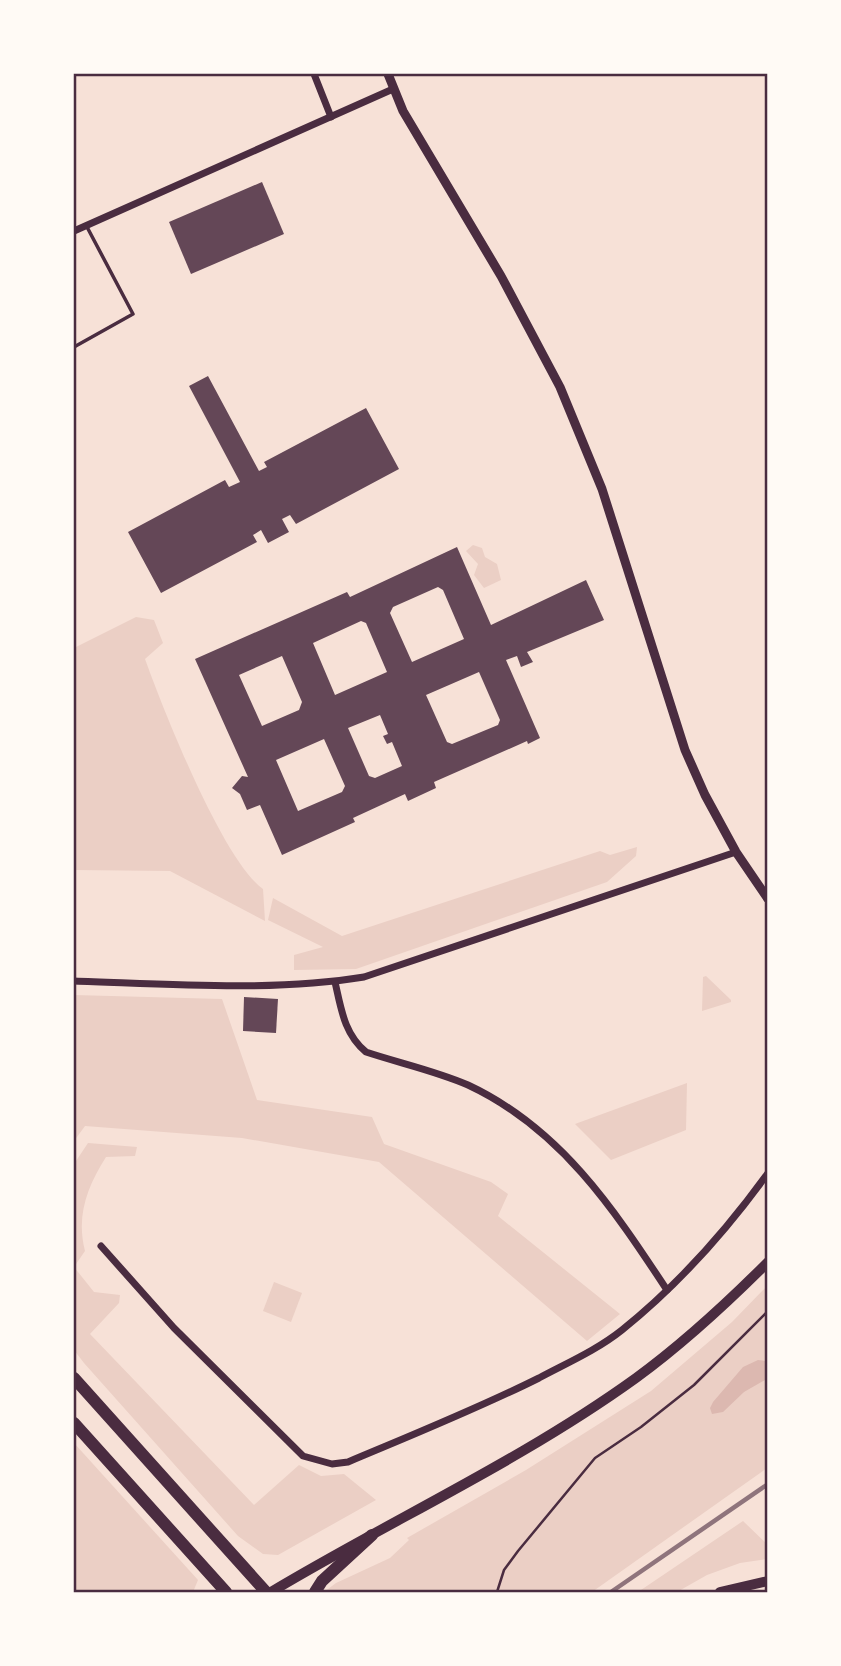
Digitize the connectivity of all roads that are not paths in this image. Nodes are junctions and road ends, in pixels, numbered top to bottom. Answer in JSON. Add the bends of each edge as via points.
{"nodes":[{"id":1,"x":314,"y":74,"type":"edge"},
{"id":2,"x":388,"y":74,"type":"edge"},
{"id":3,"x":393,"y":89,"type":"junction"},
{"id":4,"x":331,"y":117,"type":"junction"},
{"id":5,"x":86,"y":225,"type":"junction"},
{"id":6,"x":74,"y":230,"type":"edge"},
{"id":7,"x":74,"y":347,"type":"edge"},
{"id":8,"x":736,"y":852,"type":"junction"},
{"id":9,"x":768,"y":899,"type":"edge"},
{"id":10,"x":74,"y":981,"type":"edge"},
{"id":11,"x":335,"y":982,"type":"junction"},
{"id":12,"x":768,"y":1173,"type":"edge"},
{"id":13,"x":101,"y":1247,"type":"dead end"},
{"id":14,"x":768,"y":1262,"type":"edge"},
{"id":15,"x":667,"y":1290,"type":"junction"},
{"id":16,"x":74,"y":1378,"type":"edge"},
{"id":17,"x":74,"y":1423,"type":"edge"},
{"id":18,"x":372,"y":1535,"type":"junction"},
{"id":19,"x":768,"y":1581,"type":"edge"},
{"id":20,"x":226,"y":1592,"type":"edge"},
{"id":21,"x":268,"y":1592,"type":"edge"},
{"id":22,"x":315,"y":1592,"type":"edge"},
{"id":23,"x":720,"y":1592,"type":"edge"}],
"edges":[{"from":1,"to":4,"type":"street"},
{"from":2,"to":3,"type":"street"},
{"from":3,"to":4,"type":"street"},
{"from":3,"to":8,"type":"street","via":[[560,387],[603,489],[685,750]]},
{"from":4,"to":5,"type":"street"},
{"from":5,"to":6,"type":"street"},
{"from":5,"to":7,"type":"lane","via":[[133,314]]},
{"from":8,"to":9,"type":"street"},
{"from":8,"to":11,"type":"street","via":[[364,977]]},
{"from":10,"to":11,"type":"street","via":[[194,985]]},
{"from":11,"to":15,"type":"street","via":[[353,1042],[366,1052],[464,1084],[516,1113],[556,1144],[589,1177]]},
{"from":12,"to":15,"type":"street"},
{"from":13,"to":15,"type":"street","via":[[277,1432],[303,1456],[332,1464],[348,1462],[485,1404],[587,1353],[621,1331]]},
{"from":14,"to":18,"type":"main road","via":[[719,1312],[634,1379],[522,1451]]},
{"from":16,"to":21,"type":"main road"},
{"from":17,"to":20,"type":"main road"},
{"from":18,"to":21,"type":"main road"},
{"from":18,"to":22,"type":"main road"},
{"from":19,"to":23,"type":"main road"}]}
